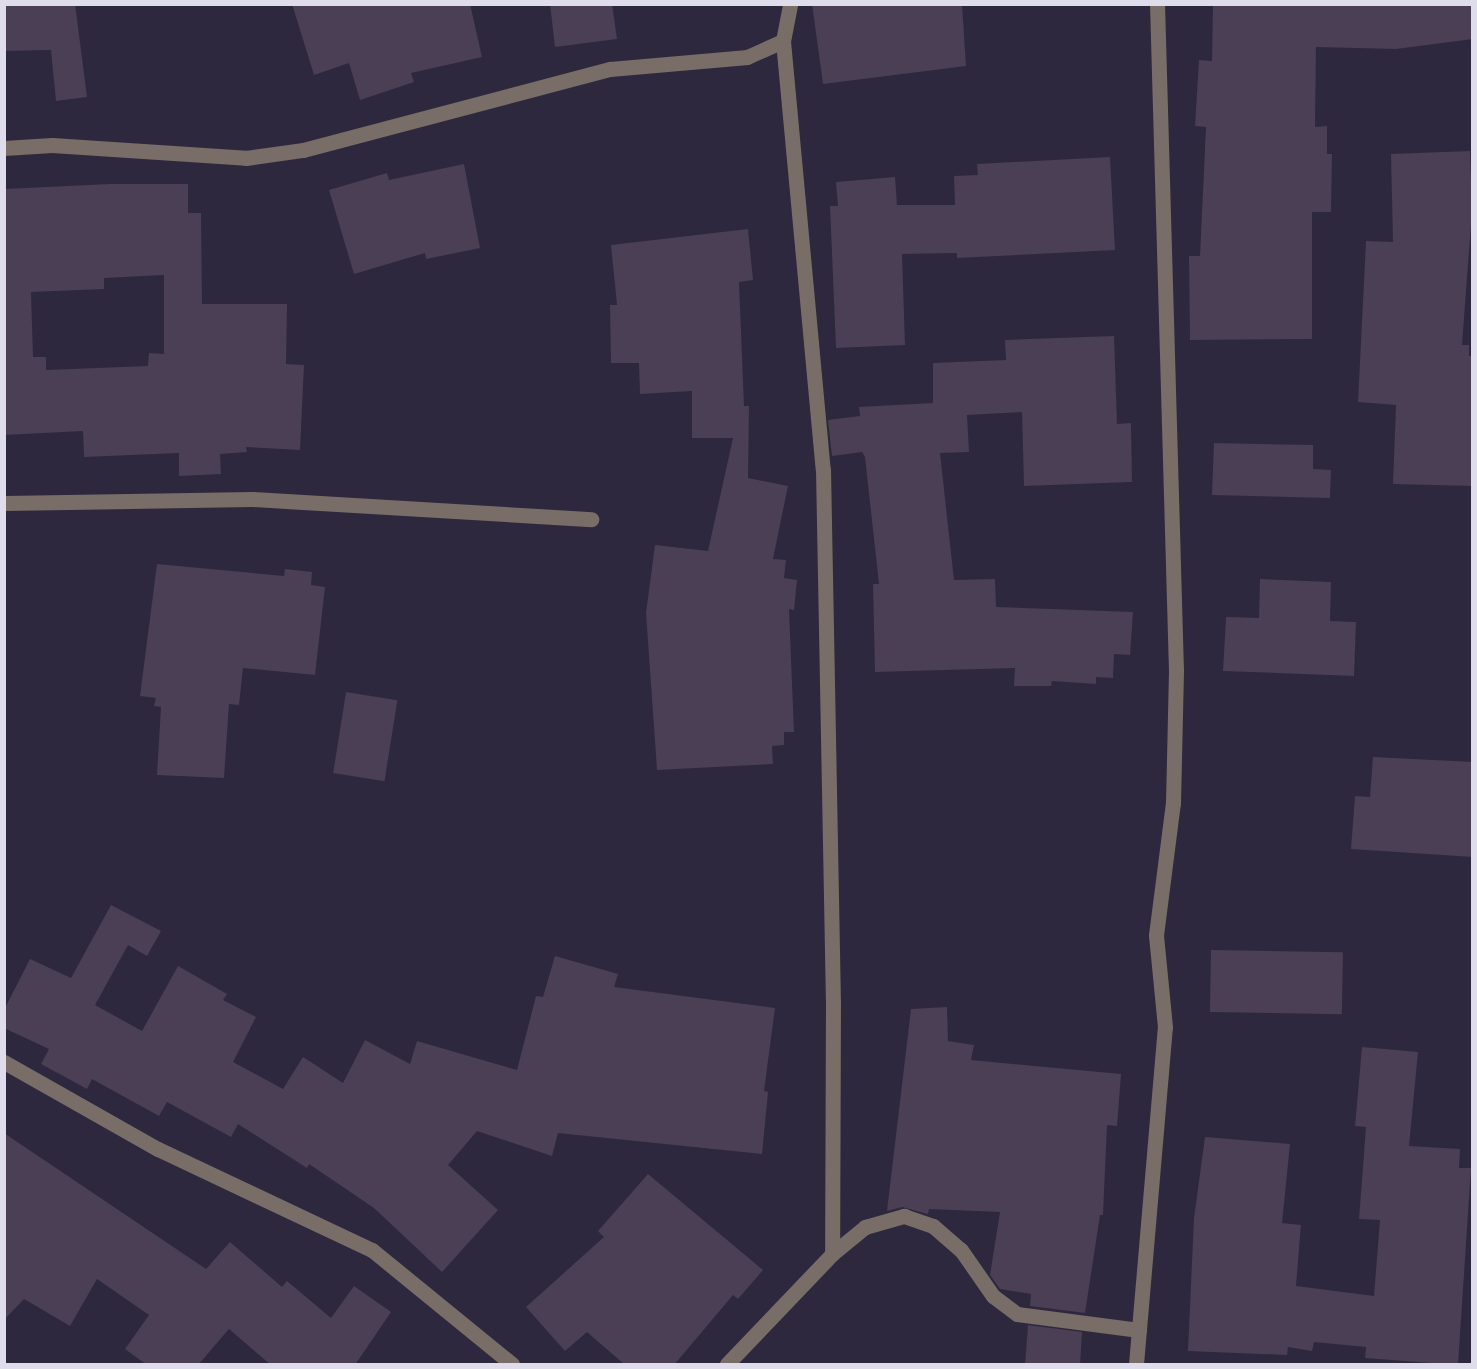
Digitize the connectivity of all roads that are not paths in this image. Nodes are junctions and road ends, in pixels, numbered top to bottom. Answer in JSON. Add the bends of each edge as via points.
{"nodes":[{"id":1,"x":790,"y":4,"type":"edge"},
{"id":2,"x":1157,"y":4,"type":"edge"},
{"id":3,"x":783,"y":41,"type":"junction"},
{"id":4,"x":4,"y":148,"type":"edge"},
{"id":5,"x":4,"y":503,"type":"edge"},
{"id":6,"x":591,"y":519,"type":"dead end"},
{"id":7,"x":4,"y":1062,"type":"edge"},
{"id":8,"x":832,"y":1254,"type":"junction"},
{"id":9,"x":1139,"y":1330,"type":"junction"},
{"id":10,"x":512,"y":1365,"type":"edge"},
{"id":11,"x":727,"y":1365,"type":"edge"},
{"id":12,"x":1136,"y":1365,"type":"edge"}],
"edges":[{"from":1,"to":3,"type":"street"},
{"from":2,"to":9,"type":"street","via":[[1176,671],[1173,803],[1156,935],[1165,1027]]},
{"from":3,"to":4,"type":"street","via":[[747,57],[610,69],[303,150],[246,158],[52,145]]},
{"from":3,"to":8,"type":"street","via":[[823,469],[833,1002]]},
{"from":5,"to":6,"type":"street","via":[[252,500]]},
{"from":7,"to":10,"type":"street","via":[[158,1149],[372,1250]]},
{"from":8,"to":9,"type":"street","via":[[865,1227],[904,1216],[933,1226],[961,1250],[993,1296],[1017,1314]]},
{"from":8,"to":11,"type":"street"},
{"from":9,"to":12,"type":"street"}]}
